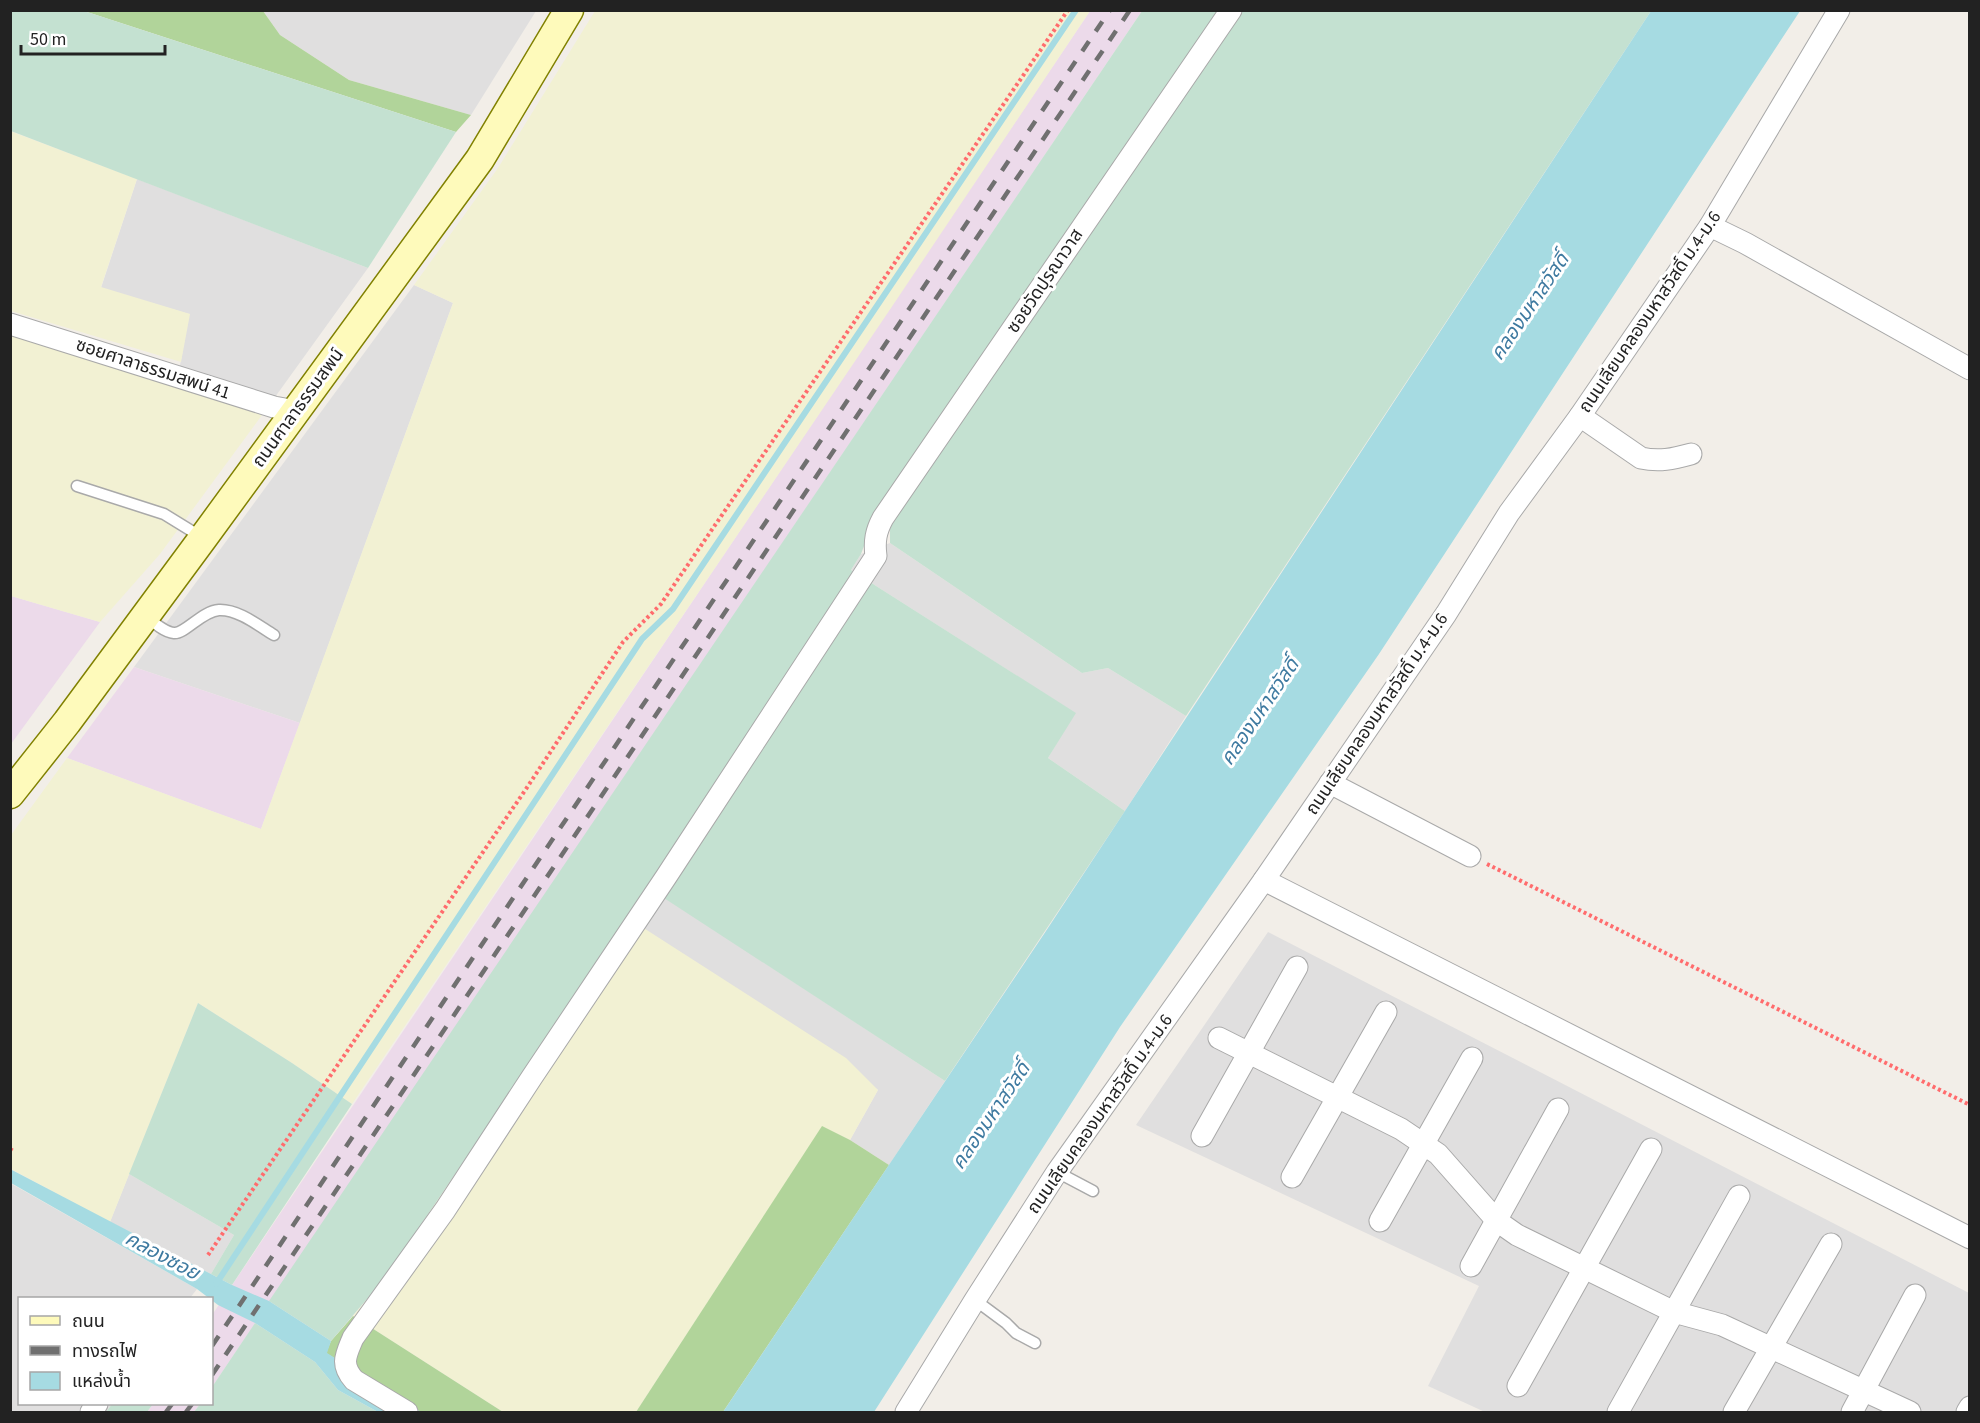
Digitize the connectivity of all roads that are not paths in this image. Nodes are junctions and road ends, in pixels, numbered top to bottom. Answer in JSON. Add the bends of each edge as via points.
{"nodes":[{"id":1,"x":569,"y":10,"type":"edge"},
{"id":2,"x":1231,"y":10,"type":"edge"},
{"id":3,"x":1839,"y":10,"type":"edge"},
{"id":4,"x":1710,"y":226,"type":"junction"},
{"id":5,"x":10,"y":324,"type":"edge"},
{"id":6,"x":1970,"y":369,"type":"edge"},
{"id":7,"x":296,"y":411,"type":"junction"},
{"id":8,"x":1580,"y":416,"type":"junction"},
{"id":9,"x":1691,"y":454,"type":"dead end"},
{"id":10,"x":77,"y":486,"type":"dead end"},
{"id":11,"x":203,"y":538,"type":"junction"},
{"id":12,"x":144,"y":616,"type":"junction"},
{"id":13,"x":274,"y":635,"type":"dead end"},
{"id":14,"x":1330,"y":783,"type":"junction"},
{"id":15,"x":11,"y":794,"type":"edge"},
{"id":16,"x":1470,"y":856,"type":"road end"},
{"id":17,"x":1264,"y":880,"type":"junction"},
{"id":18,"x":1297,"y":967,"type":"dead end"},
{"id":19,"x":1386,"y":1012,"type":"dead end"},
{"id":20,"x":1219,"y":1038,"type":"dead end"},
{"id":21,"x":1249,"y":1053,"type":"junction"},
{"id":22,"x":1472,"y":1058,"type":"dead end"},
{"id":23,"x":1337,"y":1097,"type":"junction"},
{"id":24,"x":1558,"y":1109,"type":"dead end"},
{"id":25,"x":1202,"y":1136,"type":"dead end"},
{"id":26,"x":1424,"y":1144,"type":"junction"},
{"id":27,"x":1651,"y":1149,"type":"dead end"},
{"id":28,"x":1058,"y":1172,"type":"junction"},
{"id":29,"x":1292,"y":1177,"type":"dead end"},
{"id":30,"x":1093,"y":1191,"type":"dead end"},
{"id":31,"x":1739,"y":1196,"type":"dead end"},
{"id":32,"x":1380,"y":1221,"type":"dead end"},
{"id":33,"x":1497,"y":1221,"type":"junction"},
{"id":34,"x":1970,"y":1238,"type":"edge"},
{"id":35,"x":1831,"y":1244,"type":"dead end"},
{"id":36,"x":1471,"y":1266,"type":"dead end"},
{"id":37,"x":1583,"y":1268,"type":"junction"},
{"id":38,"x":1915,"y":1295,"type":"dead end"},
{"id":39,"x":975,"y":1300,"type":"junction"},
{"id":40,"x":1674,"y":1312,"type":"junction"},
{"id":41,"x":1035,"y":1343,"type":"dead end"},
{"id":42,"x":1770,"y":1347,"type":"junction"},
{"id":43,"x":1518,"y":1386,"type":"dead end"},
{"id":44,"x":1864,"y":1390,"type":"junction"},
{"id":45,"x":1970,"y":1407,"type":"edge"},
{"id":46,"x":407,"y":1413,"type":"edge"},
{"id":47,"x":906,"y":1413,"type":"edge"},
{"id":48,"x":1618,"y":1413,"type":"edge"},
{"id":49,"x":1734,"y":1413,"type":"edge"},
{"id":50,"x":1852,"y":1413,"type":"edge"},
{"id":51,"x":1910,"y":1413,"type":"edge"},
{"id":52,"x":1967,"y":1413,"type":"edge"}],
"edges":[{"from":1,"to":7,"type":"street","name":"ถนนศาลาธรรมสพน์","via":[[480,159]]},
{"from":2,"to":46,"type":"street","name":"ซอยวัดปุรณาวาส","via":[[883,518],[874,542],[876,556],[445,1210],[353,1338],[346,1355],[347,1372]]},
{"from":3,"to":4,"type":"street","name":"ถนนเลียบคลองมหาสวัสดิ์ ม.4-ม.6"},
{"from":4,"to":6,"type":"street"},
{"from":4,"to":8,"type":"street","name":"ถนนเลียบคลองมหาสวัสดิ์ ม.4-ม.6"},
{"from":5,"to":7,"type":"street","name":"ซอยศาลาธรรมสพน์ 41"},
{"from":7,"to":11,"type":"street","name":"ถนนศาลาธรรมสพน์"},
{"from":8,"to":9,"type":"street","via":[[1641,458],[1669,460]]},
{"from":8,"to":14,"type":"street","name":"ถนนเลียบคลองมหาสวัสดิ์ ม.4-ม.6","via":[[1509,513],[1446,614]]},
{"from":10,"to":11,"type":"lane","via":[[164,514]]},
{"from":11,"to":12,"type":"street","name":"ถนนศาลาธรรมสพน์"},
{"from":12,"to":13,"type":"lane","via":[[174,633],[182,632],[209,612],[221,610],[235,613]]},
{"from":12,"to":15,"type":"street","name":"ถนนศาลาธรรมสพน์"},
{"from":14,"to":16,"type":"street"},
{"from":14,"to":17,"type":"street","name":"ถนนเลียบคลองมหาสวัสดิ์ ม.4-ม.6"},
{"from":17,"to":28,"type":"street","name":"ถนนเลียบคลองมหาสวัสดิ์ ม.4-ม.6"},
{"from":17,"to":34,"type":"street"},
{"from":18,"to":21,"type":"street"},
{"from":19,"to":23,"type":"street"},
{"from":20,"to":21,"type":"street"},
{"from":21,"to":23,"type":"street"},
{"from":21,"to":25,"type":"street"},
{"from":22,"to":26,"type":"street"},
{"from":23,"to":26,"type":"street"},
{"from":23,"to":29,"type":"street"},
{"from":24,"to":33,"type":"street"},
{"from":26,"to":32,"type":"street"},
{"from":26,"to":33,"type":"street","via":[[1438,1154]]},
{"from":27,"to":37,"type":"street"},
{"from":28,"to":30,"type":"lane"},
{"from":28,"to":39,"type":"street","name":"ถนนเลียบคลองมหาสวัสดิ์ ม.4-ม.6"},
{"from":31,"to":40,"type":"street"},
{"from":33,"to":36,"type":"street"},
{"from":33,"to":37,"type":"street"},
{"from":35,"to":42,"type":"street"},
{"from":37,"to":40,"type":"street"},
{"from":37,"to":43,"type":"street"},
{"from":38,"to":44,"type":"street"},
{"from":39,"to":41,"type":"lane"},
{"from":39,"to":47,"type":"street","name":"ถนนเลียบคลองมหาสวัสดิ์ ม.4-ม.6"},
{"from":40,"to":42,"type":"street","via":[[1722,1325]]},
{"from":40,"to":48,"type":"street"},
{"from":42,"to":44,"type":"street"},
{"from":42,"to":49,"type":"street"},
{"from":44,"to":50,"type":"street"},
{"from":44,"to":51,"type":"street"},
{"from":45,"to":52,"type":"street"}]}
